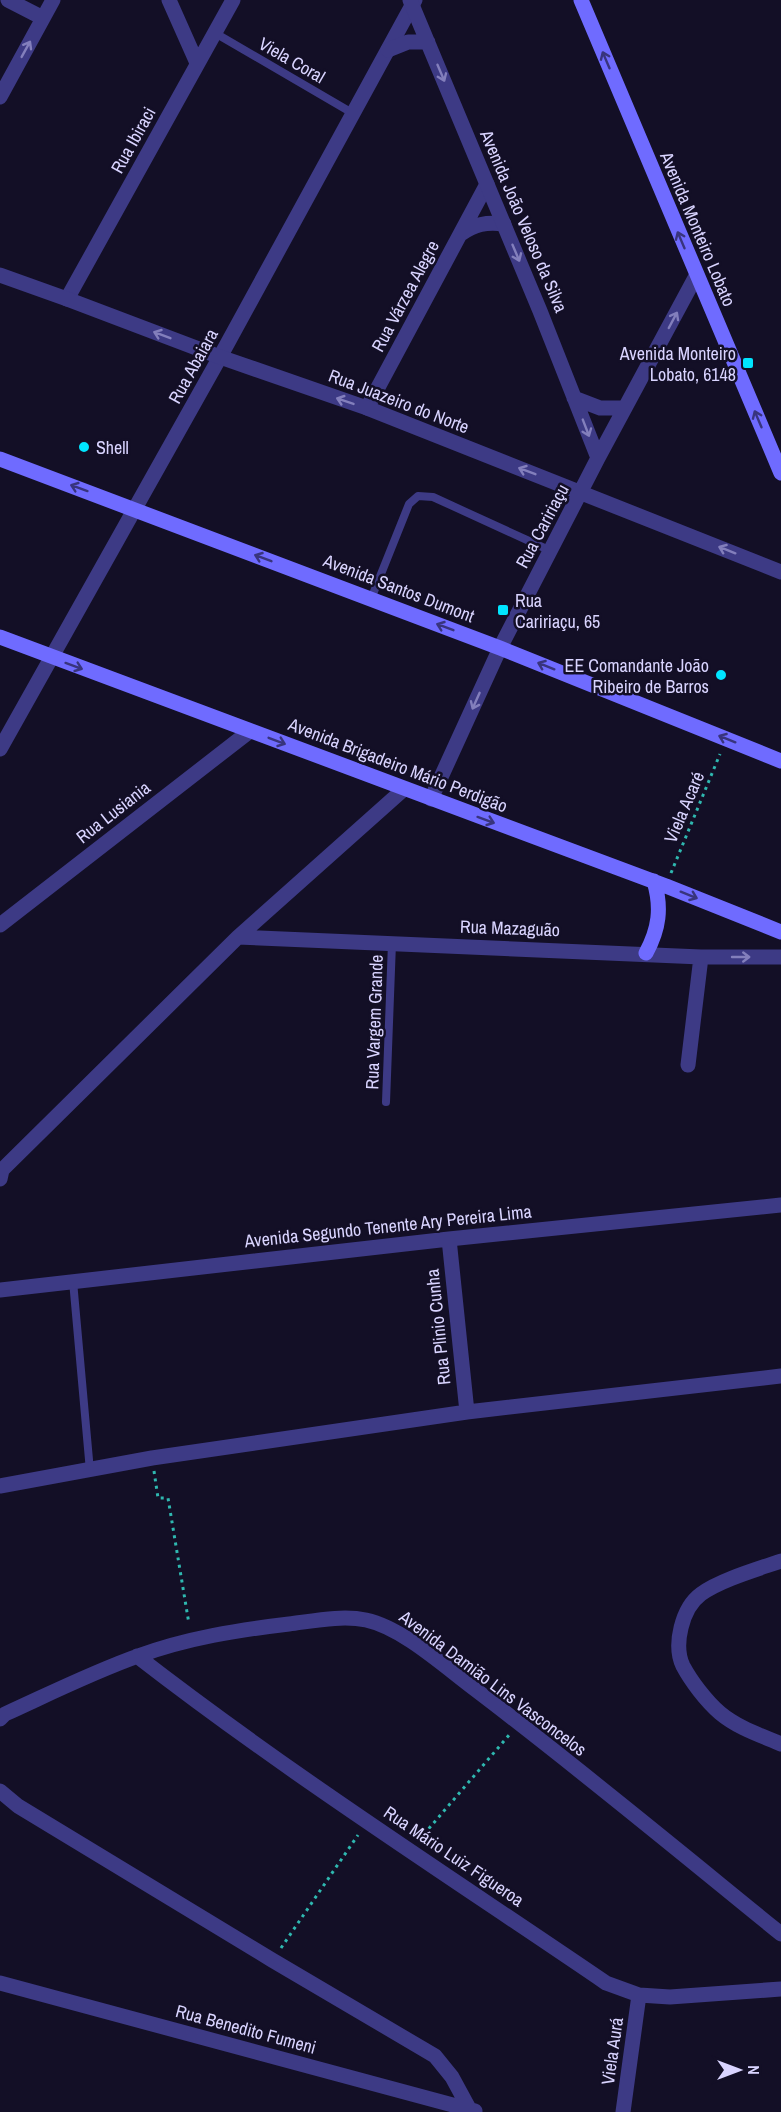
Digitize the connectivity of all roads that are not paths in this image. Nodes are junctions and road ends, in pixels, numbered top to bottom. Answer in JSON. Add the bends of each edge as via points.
{"nodes":[{"id":1,"x":8,"y":0,"type":"edge"},
{"id":2,"x":53,"y":0,"type":"edge"},
{"id":3,"x":169,"y":0,"type":"edge"},
{"id":4,"x":233,"y":0,"type":"edge"},
{"id":5,"x":581,"y":0,"type":"edge"},
{"id":6,"x":413,"y":2,"type":"edge"},
{"id":7,"x":43,"y":18,"type":"junction"},
{"id":8,"x":215,"y":33,"type":"junction"},
{"id":9,"x":428,"y":42,"type":"junction"},
{"id":10,"x":388,"y":50,"type":"junction"},
{"id":11,"x":197,"y":63,"type":"junction"},
{"id":12,"x":0,"y":97,"type":"edge"},
{"id":13,"x":354,"y":114,"type":"junction"},
{"id":14,"x":487,"y":184,"type":"junction"},
{"id":15,"x":504,"y":224,"type":"junction"},
{"id":16,"x":460,"y":234,"type":"junction"},
{"id":17,"x":0,"y":275,"type":"edge"},
{"id":18,"x":696,"y":276,"type":"junction"},
{"id":19,"x":68,"y":299,"type":"junction"},
{"id":20,"x":220,"y":357,"type":"junction"},
{"id":21,"x":574,"y":398,"type":"junction"},
{"id":22,"x":367,"y":408,"type":"junction"},
{"id":23,"x":625,"y":408,"type":"junction"},
{"id":24,"x":598,"y":458,"type":"junction"},
{"id":25,"x":0,"y":459,"type":"edge"},
{"id":26,"x":781,"y":473,"type":"edge"},
{"id":27,"x":582,"y":492,"type":"junction"},
{"id":28,"x":134,"y":508,"type":"junction"},
{"id":29,"x":551,"y":551,"type":"junction"},
{"id":30,"x":781,"y":572,"type":"edge"},
{"id":31,"x":371,"y":598,"type":"junction"},
{"id":32,"x":0,"y":637,"type":"edge"},
{"id":33,"x":500,"y":648,"type":"junction"},
{"id":34,"x":50,"y":657,"type":"junction"},
{"id":35,"x":250,"y":731,"type":"junction"},
{"id":36,"x":0,"y":749,"type":"edge"},
{"id":37,"x":781,"y":761,"type":"edge"},
{"id":38,"x":404,"y":789,"type":"junction"},
{"id":39,"x":431,"y":799,"type":"junction"},
{"id":40,"x":660,"y":884,"type":"junction"},
{"id":41,"x":0,"y":925,"type":"edge"},
{"id":42,"x":781,"y":932,"type":"edge"},
{"id":43,"x":238,"y":937,"type":"junction"},
{"id":44,"x":392,"y":943,"type":"junction"},
{"id":45,"x":646,"y":953,"type":"junction"},
{"id":46,"x":701,"y":957,"type":"junction"},
{"id":47,"x":781,"y":957,"type":"edge"},
{"id":48,"x":688,"y":1065,"type":"dead end"},
{"id":49,"x":386,"y":1102,"type":"dead end"},
{"id":50,"x":1,"y":1173,"type":"edge"},
{"id":51,"x":781,"y":1205,"type":"edge"},
{"id":52,"x":448,"y":1239,"type":"junction"},
{"id":53,"x":73,"y":1281,"type":"junction"},
{"id":54,"x":0,"y":1290,"type":"edge"},
{"id":55,"x":781,"y":1376,"type":"edge"},
{"id":56,"x":467,"y":1412,"type":"junction"},
{"id":57,"x":90,"y":1471,"type":"junction"},
{"id":58,"x":0,"y":1486,"type":"edge"},
{"id":59,"x":781,"y":1561,"type":"edge"},
{"id":60,"x":137,"y":1656,"type":"junction"},
{"id":61,"x":0,"y":1719,"type":"edge"},
{"id":62,"x":781,"y":1744,"type":"edge"},
{"id":63,"x":0,"y":1791,"type":"edge"},
{"id":64,"x":781,"y":1934,"type":"edge"},
{"id":65,"x":0,"y":1983,"type":"edge"},
{"id":66,"x":781,"y":1989,"type":"edge"},
{"id":67,"x":639,"y":1995,"type":"junction"},
{"id":68,"x":474,"y":2111,"type":"edge"},
{"id":69,"x":623,"y":2112,"type":"edge"}],
"edges":[{"from":1,"to":7,"type":"street"},
{"from":2,"to":7,"type":"street"},
{"from":3,"to":11,"type":"street"},
{"from":4,"to":8,"type":"street","name":"Rua Ibiraci"},
{"from":18,"to":5,"type":"main road","name":"Avenida Monteiro Lobato","one_way":true},
{"from":6,"to":9,"type":"street","name":"Avenida João Veloso da Silva"},
{"from":6,"to":10,"type":"street","name":"Rua Abaiara"},
{"from":12,"to":7,"type":"street","one_way":true},
{"from":8,"to":11,"type":"street","name":"Rua Ibiraci"},
{"from":8,"to":13,"type":"lane","name":"Viela Coral"},
{"from":9,"to":10,"type":"street","via":[[408,42]]},
{"from":9,"to":14,"type":"street","name":"Avenida João Veloso da Silva","one_way":true},
{"from":10,"to":13,"type":"street","name":"Rua Abaiara"},
{"from":11,"to":19,"type":"street","name":"Rua Ibiraci"},
{"from":13,"to":20,"type":"street","name":"Rua Abaiara"},
{"from":14,"to":15,"type":"street","name":"Avenida João Veloso da Silva"},
{"from":14,"to":16,"type":"street","name":"Rua Várzea Alegre"},
{"from":15,"to":16,"type":"street","name":"Rua Várzea Alegre","via":[[482,223]]},
{"from":15,"to":21,"type":"street","name":"Avenida João Veloso da Silva","one_way":true},
{"from":16,"to":22,"type":"street","name":"Rua Várzea Alegre"},
{"from":17,"to":19,"type":"street","name":"Rua Juazeiro do Norte"},
{"from":23,"to":18,"type":"street","name":"Rua Caririaçu","one_way":true},
{"from":26,"to":18,"type":"main road","name":"Avenida Monteiro Lobato","one_way":true},
{"from":20,"to":19,"type":"street","name":"Rua Juazeiro do Norte","one_way":true},
{"from":22,"to":20,"type":"street","name":"Rua Juazeiro do Norte","one_way":true},
{"from":20,"to":28,"type":"street","name":"Rua Abaiara"},
{"from":21,"to":23,"type":"street","via":[[600,408]]},
{"from":21,"to":24,"type":"street","name":"Avenida João Veloso da Silva","one_way":true},
{"from":27,"to":22,"type":"street","name":"Rua Juazeiro do Norte","one_way":true},
{"from":23,"to":24,"type":"street","name":"Rua Caririaçu"},
{"from":24,"to":27,"type":"street","name":"Rua Caririaçu"},
{"from":28,"to":25,"type":"main road","name":"Avenida Santos Dumont","one_way":true},
{"from":27,"to":29,"type":"street","name":"Rua Caririaçu"},
{"from":30,"to":27,"type":"street","name":"Rua Juazeiro do Norte","one_way":true},
{"from":31,"to":28,"type":"main road","name":"Avenida Santos Dumont","one_way":true},
{"from":28,"to":34,"type":"street","name":"Rua Abaiara"},
{"from":29,"to":31,"type":"lane","via":[[434,497],[418,496],[409,504]]},
{"from":29,"to":33,"type":"street","name":"Rua Caririaçu"},
{"from":33,"to":31,"type":"main road","name":"Avenida Santos Dumont","one_way":true},
{"from":32,"to":34,"type":"main road","name":"Avenida Brigadeiro Mário Perdigão"},
{"from":37,"to":33,"type":"main road","name":"Avenida Santos Dumont","one_way":true},
{"from":33,"to":39,"type":"street","name":"Rua Caririaçu","one_way":true},
{"from":34,"to":35,"type":"main road","name":"Avenida Brigadeiro Mário Perdigão","one_way":true},
{"from":34,"to":36,"type":"street","name":"Rua Abaiara"},
{"from":35,"to":38,"type":"main road","name":"Avenida Brigadeiro Mário Perdigão","one_way":true},
{"from":35,"to":41,"type":"street","name":"Rua Lusiania"},
{"from":38,"to":39,"type":"main road","name":"Avenida Brigadeiro Mário Perdigão"},
{"from":38,"to":43,"type":"street"},
{"from":39,"to":40,"type":"main road","name":"Avenida Brigadeiro Mário Perdigão","one_way":true},
{"from":40,"to":42,"type":"main road","name":"Avenida Brigadeiro Mário Perdigão","one_way":true},
{"from":40,"to":45,"type":"main road","via":[[654,938]]},
{"from":43,"to":44,"type":"street","name":"Rua Mazaguão"},
{"from":43,"to":50,"type":"street"},
{"from":44,"to":45,"type":"street","name":"Rua Mazaguão"},
{"from":44,"to":49,"type":"lane","name":"Rua Vargem Grande"},
{"from":45,"to":46,"type":"street","name":"Rua Mazaguão"},
{"from":46,"to":47,"type":"street","name":"Rua Mazaguão","one_way":true},
{"from":46,"to":48,"type":"street"},
{"from":51,"to":52,"type":"street","name":"Avenida Segundo Tenente Ary Pereira Lima"},
{"from":52,"to":53,"type":"street","name":"Avenida Segundo Tenente Ary Pereira Lima"},
{"from":52,"to":56,"type":"street","name":"Rua Plinio Cunha"},
{"from":53,"to":54,"type":"street","name":"Avenida Segundo Tenente Ary Pereira Lima"},
{"from":53,"to":57,"type":"lane"},
{"from":55,"to":56,"type":"street"},
{"from":56,"to":57,"type":"street","via":[[152,1458]]},
{"from":57,"to":58,"type":"street"},
{"from":59,"to":62,"type":"street","via":[[700,1595],[684,1614],[679,1639],[682,1664],[719,1712],[746,1730]]},
{"from":60,"to":61,"type":"street","name":"Avenida Damião Lins Vasconcelos"},
{"from":60,"to":64,"type":"street","name":"Avenida Damião Lins Vasconcelos","via":[[191,1639],[291,1623],[364,1620],[388,1627],[519,1723]]},
{"from":60,"to":67,"type":"street","name":"Rua Mário Luiz Figueroa","via":[[368,1821],[606,1983]]},
{"from":63,"to":68,"type":"street","via":[[18,1806],[435,2056]]},
{"from":65,"to":68,"type":"street","name":"Rua Benedito Fumeni"},
{"from":66,"to":67,"type":"street","name":"Rua Mário Luiz Figueroa","via":[[670,1997]]},
{"from":67,"to":69,"type":"street","name":"Viela Aurá"}]}
